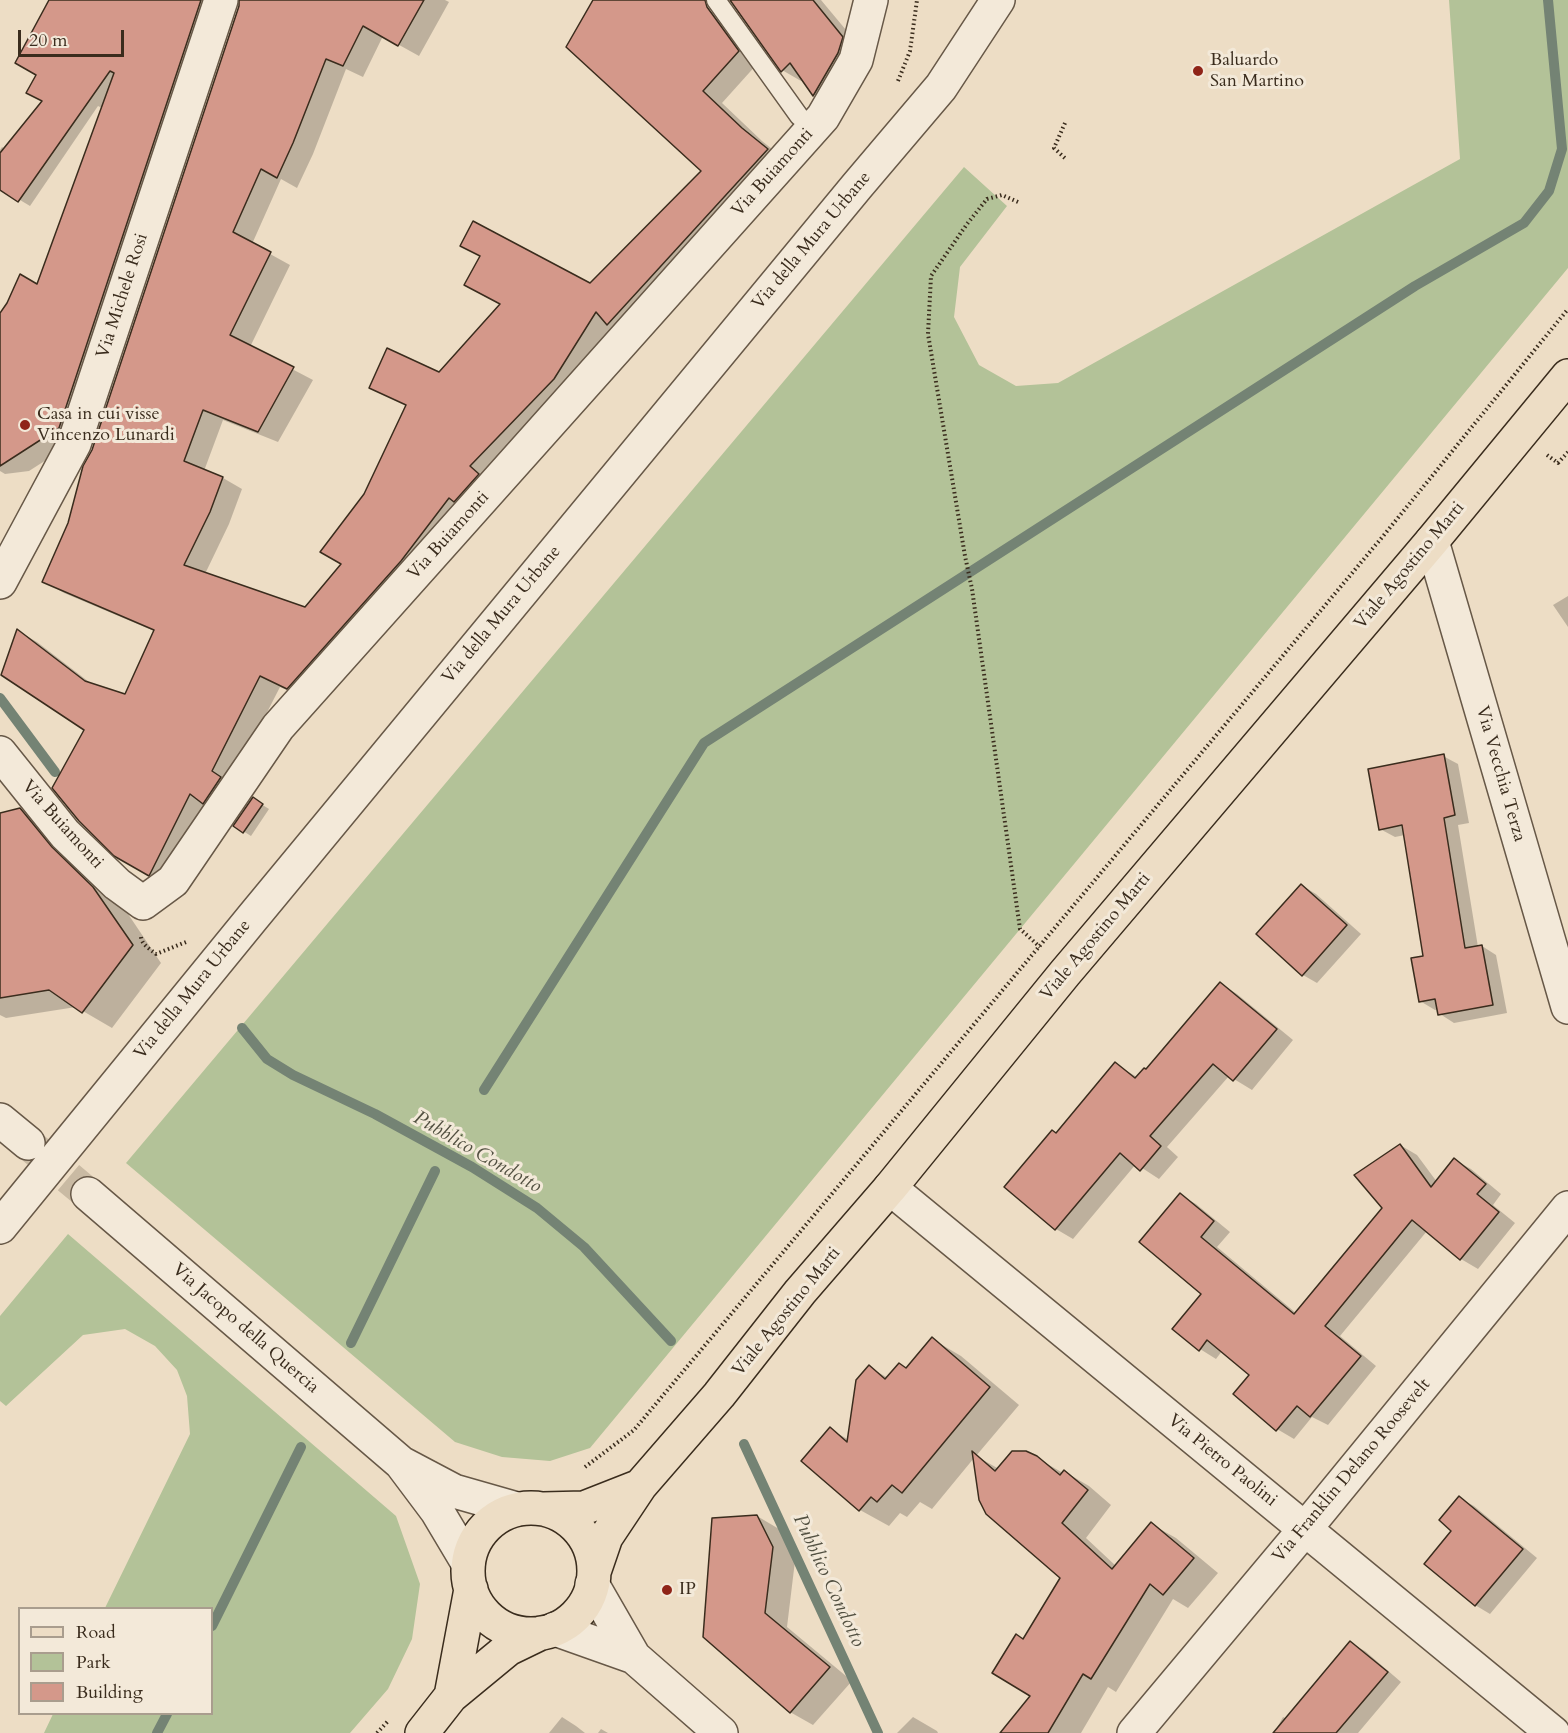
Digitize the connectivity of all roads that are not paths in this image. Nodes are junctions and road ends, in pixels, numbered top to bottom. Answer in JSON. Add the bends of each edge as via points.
{"nodes":[{"id":1,"x":220,"y":0,"type":"edge"},
{"id":2,"x":716,"y":0,"type":"edge"},
{"id":3,"x":871,"y":0,"type":"edge"},
{"id":4,"x":998,"y":0,"type":"edge"},
{"id":5,"x":813,"y":128,"type":"junction"},
{"id":6,"x":1564,"y":383,"type":"edge"},
{"id":7,"x":1431,"y":541,"type":"junction"},
{"id":8,"x":0,"y":582,"type":"edge"},
{"id":9,"x":0,"y":753,"type":"edge"},
{"id":10,"x":1568,"y":1007,"type":"edge"},
{"id":11,"x":0,"y":1120,"type":"edge"},
{"id":12,"x":28,"y":1143,"type":"tunnel mouth"},
{"id":13,"x":891,"y":1188,"type":"junction"},
{"id":14,"x":88,"y":1194,"type":"tunnel mouth"},
{"id":15,"x":1568,"y":1208,"type":"edge"},
{"id":16,"x":0,"y":1227,"type":"edge"},
{"id":17,"x":401,"y":1463,"type":"junction"},
{"id":18,"x":640,"y":1486,"type":"junction"},
{"id":19,"x":528,"y":1509,"type":"junction"},
{"id":20,"x":1305,"y":1529,"type":"junction"},
{"id":21,"x":470,"y":1576,"type":"junction"},
{"id":22,"x":593,"y":1578,"type":"junction"},
{"id":23,"x":548,"y":1631,"type":"junction"},
{"id":24,"x":634,"y":1658,"type":"junction"},
{"id":25,"x":451,"y":1696,"type":"junction"},
{"id":26,"x":422,"y":1733,"type":"edge"},
{"id":27,"x":721,"y":1733,"type":"edge"},
{"id":28,"x":1134,"y":1733,"type":"edge"},
{"id":29,"x":1553,"y":1733,"type":"edge"}],
"edges":[{"from":1,"to":8,"type":"street","name":"Via Michele Rosi","via":[[74,444]]},
{"from":2,"to":5,"type":"lane","via":[[799,116]]},
{"from":3,"to":5,"type":"street","name":"Via Buiamonti","via":[[856,60]]},
{"from":4,"to":16,"type":"street","name":"Via della Mura Urbane","via":[[941,87]]},
{"from":5,"to":9,"type":"street","name":"Via Buiamonti","via":[[278,727],[173,881],[143,903],[117,885],[65,834]]},
{"from":6,"to":7,"type":"main road","name":"Viale Agostino Marti"},
{"from":7,"to":10,"type":"street","name":"Via Vecchia Terza"},
{"from":7,"to":13,"type":"main road","name":"Viale Agostino Marti","via":[[1065,973]]},
{"from":11,"to":12,"type":"street"},
{"from":13,"to":18,"type":"main road","name":"Viale Agostino Marti"},
{"from":13,"to":20,"type":"street","name":"Via Pietro Paolini"},
{"from":14,"to":17,"type":"street","name":"Via Jacopo della Quercia"},
{"from":15,"to":20,"type":"street","name":"Via Franklin Delano Roosevelt"},
{"from":17,"to":19,"type":"street","name":"Via Jacopo della Quercia","via":[[454,1491]]},
{"from":17,"to":21,"type":"street","name":"Via Jacopo della Quercia","via":[[437,1511]]},
{"from":18,"to":19,"type":"main road","name":"Viale Agostino Marti","via":[[584,1508]]},
{"from":18,"to":22,"type":"main road","name":"Viale Agostino Marti","via":[[606,1537]]},
{"from":19,"to":21,"type":"main road","via":[[500,1516],[486,1527],[474,1544]]},
{"from":19,"to":22,"type":"main road","via":[[552,1511],[582,1534],[591,1552]]},
{"from":20,"to":28,"type":"street","name":"Via Franklin Delano Roosevelt"},
{"from":20,"to":29,"type":"street","name":"Via Pietro Paolini"},
{"from":21,"to":23,"type":"main road","via":[[476,1603],[489,1619],[526,1635]]},
{"from":21,"to":25,"type":"main road"},
{"from":22,"to":23,"type":"main road","via":[[591,1592],[581,1610],[566,1624]]},
{"from":22,"to":24,"type":"street"},
{"from":23,"to":24,"type":"street"},
{"from":23,"to":25,"type":"main road","via":[[508,1649]]},
{"from":24,"to":27,"type":"street"},
{"from":25,"to":26,"type":"main road"}]}
